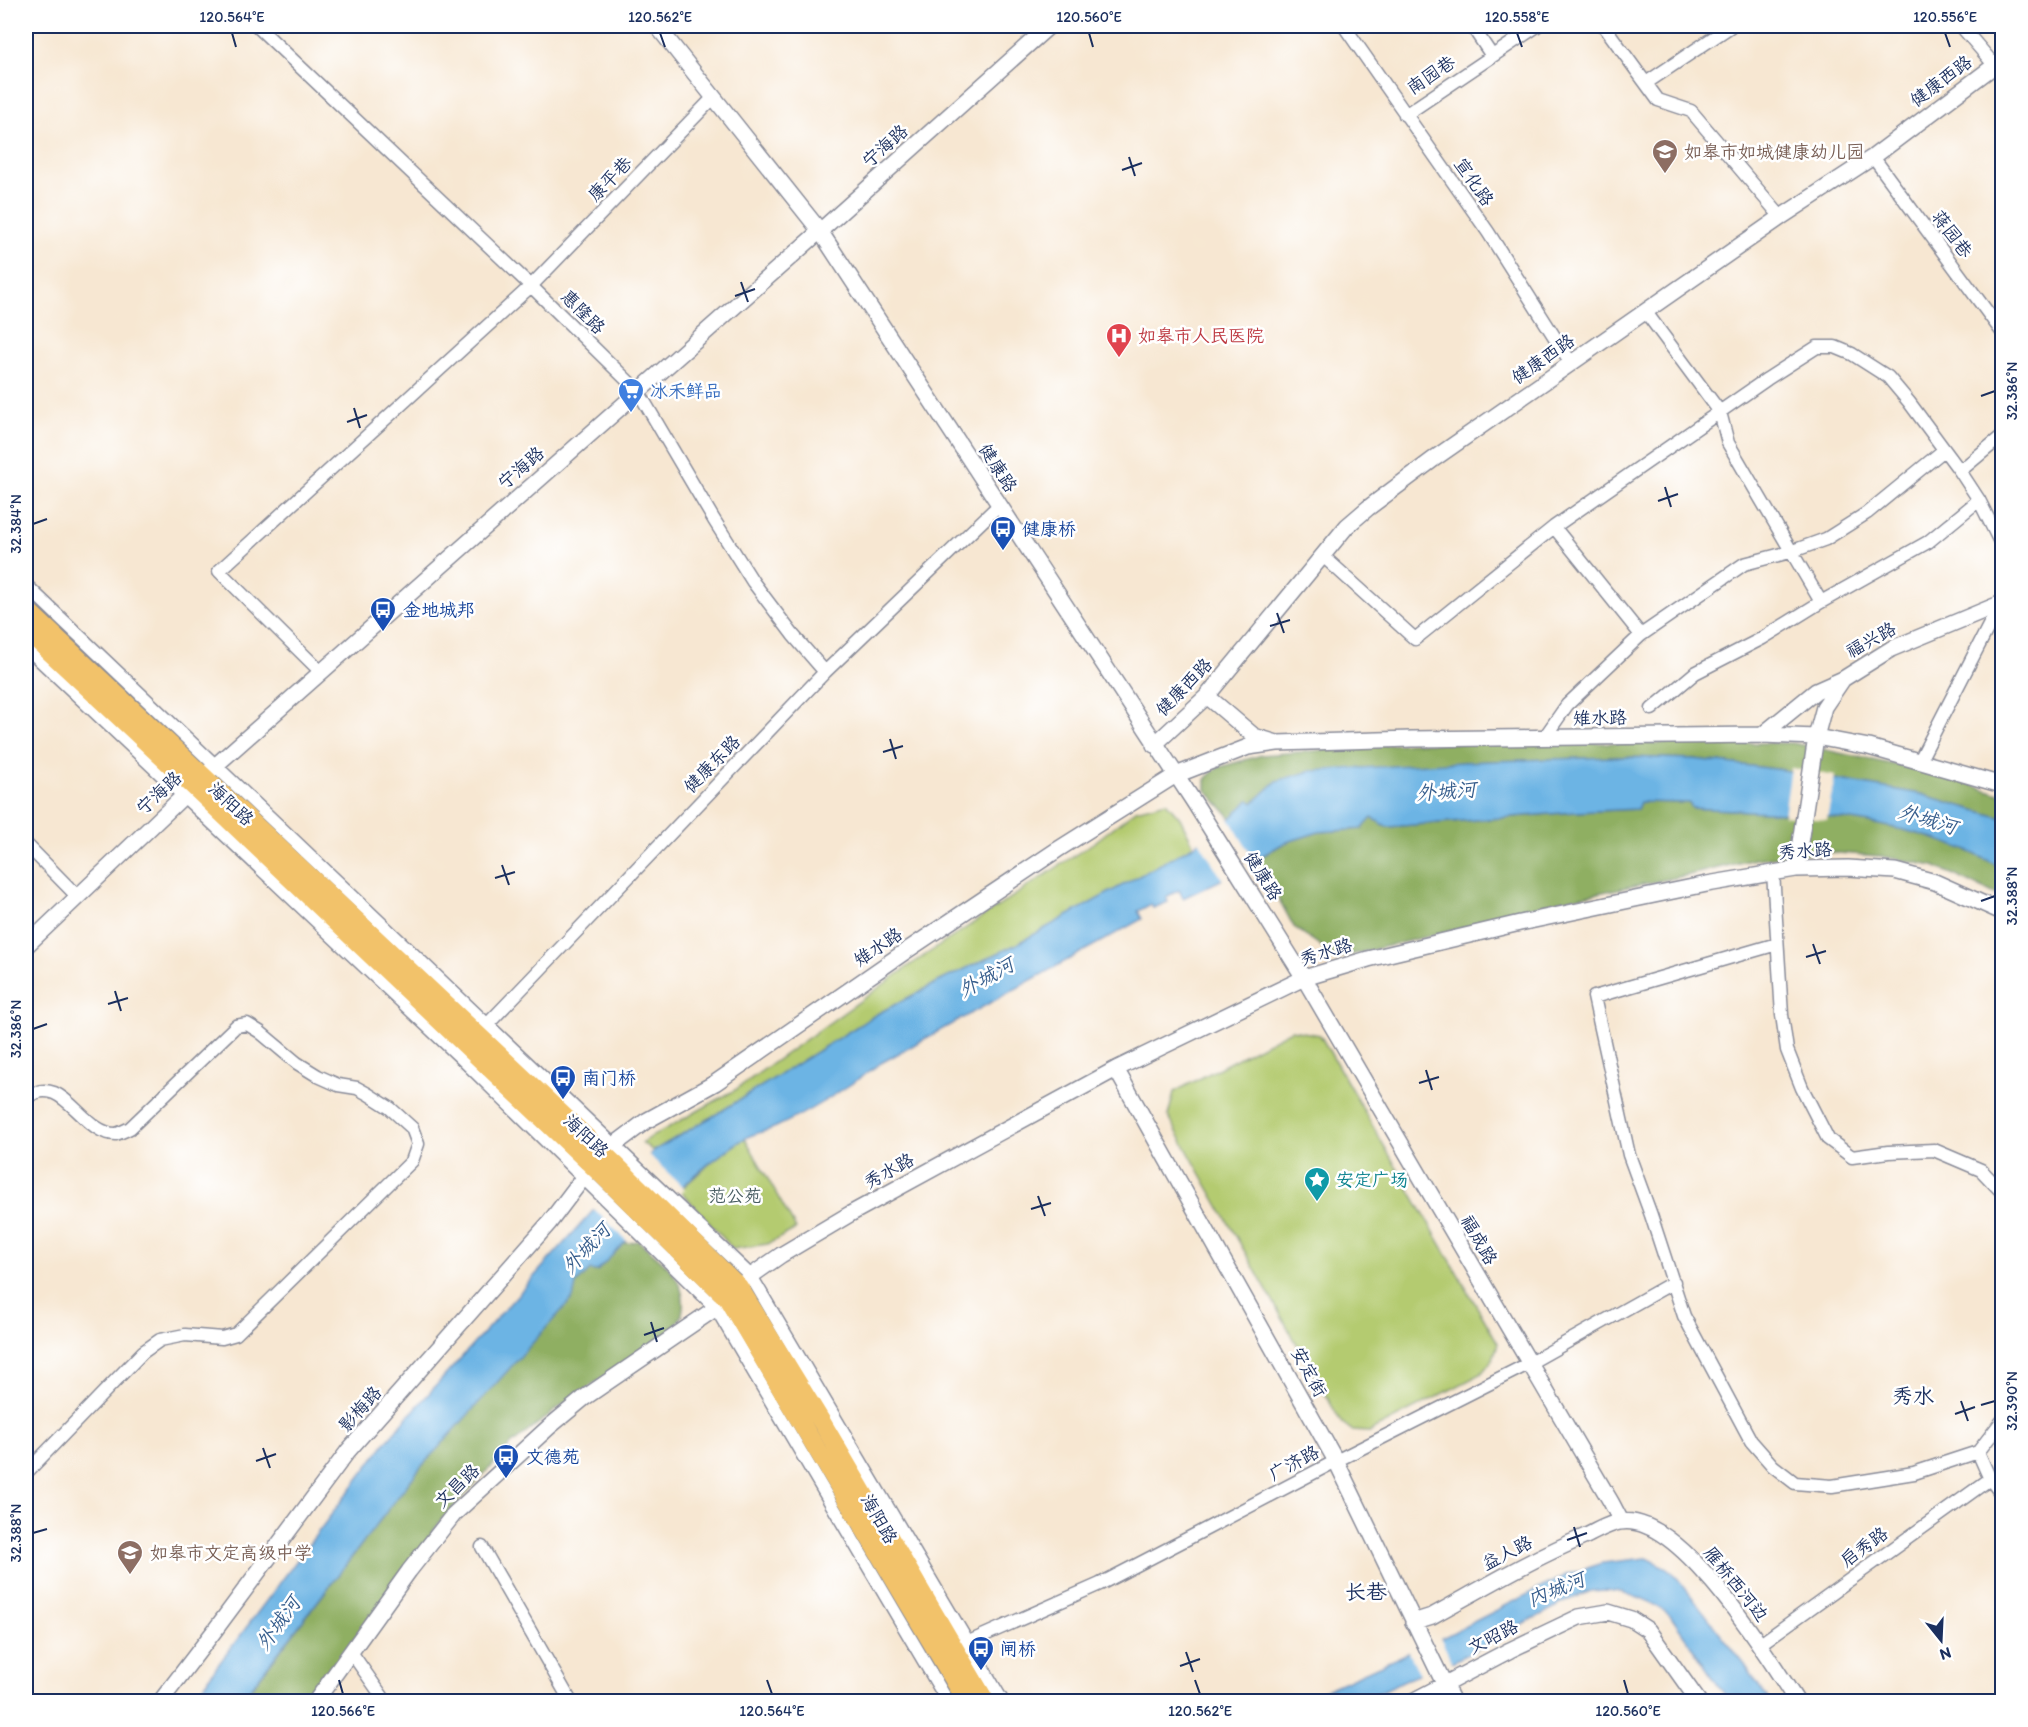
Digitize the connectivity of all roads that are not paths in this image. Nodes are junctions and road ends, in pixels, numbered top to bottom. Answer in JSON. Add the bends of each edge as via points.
{"nodes":[{"id":1,"x":257,"y":26,"type":"edge"},
{"id":2,"x":657,"y":26,"type":"edge"},
{"id":3,"x":1049,"y":26,"type":"edge"},
{"id":4,"x":1344,"y":26,"type":"edge"},
{"id":5,"x":1472,"y":26,"type":"edge"},
{"id":6,"x":1537,"y":26,"type":"edge"},
{"id":7,"x":1604,"y":26,"type":"edge"},
{"id":8,"x":1731,"y":26,"type":"edge"},
{"id":9,"x":1961,"y":26,"type":"edge"},
{"id":10,"x":1492,"y":56,"type":"junction"},
{"id":11,"x":2000,"y":66,"type":"edge"},
{"id":12,"x":1646,"y":83,"type":"junction"},
{"id":13,"x":714,"y":97,"type":"junction"},
{"id":14,"x":1405,"y":115,"type":"junction"},
{"id":15,"x":1873,"y":157,"type":"junction"},
{"id":16,"x":1781,"y":217,"type":"junction"},
{"id":17,"x":820,"y":231,"type":"junction"},
{"id":18,"x":531,"y":286,"type":"junction"},
{"id":19,"x":1645,"y":311,"type":"junction"},
{"id":20,"x":2002,"y":332,"type":"edge"},
{"id":21,"x":1571,"y":363,"type":"junction"},
{"id":22,"x":638,"y":391,"type":"junction"},
{"id":23,"x":1720,"y":412,"type":"junction"},
{"id":24,"x":2002,"y":436,"type":"edge"},
{"id":25,"x":1944,"y":450,"type":"junction"},
{"id":26,"x":1960,"y":471,"type":"junction"},
{"id":27,"x":1979,"y":500,"type":"junction"},
{"id":28,"x":999,"y":505,"type":"junction"},
{"id":29,"x":1554,"y":527,"type":"junction"},
{"id":30,"x":2002,"y":546,"type":"edge"},
{"id":31,"x":1790,"y":552,"type":"junction"},
{"id":32,"x":1323,"y":556,"type":"junction"},
{"id":33,"x":26,"y":585,"type":"edge"},
{"id":34,"x":1821,"y":602,"type":"junction"},
{"id":35,"x":2001,"y":604,"type":"edge"},
{"id":36,"x":26,"y":609,"type":"edge"},
{"id":37,"x":26,"y":630,"type":"edge"},
{"id":38,"x":1641,"y":635,"type":"junction"},
{"id":39,"x":26,"y":647,"type":"edge"},
{"id":40,"x":321,"y":672,"type":"junction"},
{"id":41,"x":825,"y":672,"type":"junction"},
{"id":42,"x":1843,"y":679,"type":"junction"},
{"id":43,"x":1207,"y":696,"type":"junction"},
{"id":44,"x":1652,"y":709,"type":"dead end"},
{"id":45,"x":1762,"y":735,"type":"junction"},
{"id":46,"x":1816,"y":737,"type":"junction"},
{"id":47,"x":1544,"y":738,"type":"junction"},
{"id":48,"x":1276,"y":743,"type":"junction"},
{"id":49,"x":1154,"y":745,"type":"junction"},
{"id":50,"x":1920,"y":760,"type":"junction"},
{"id":51,"x":1176,"y":775,"type":"junction"},
{"id":52,"x":199,"y":782,"type":"junction"},
{"id":53,"x":2002,"y":785,"type":"edge"},
{"id":54,"x":26,"y":844,"type":"edge"},
{"id":55,"x":1796,"y":869,"type":"junction"},
{"id":56,"x":1773,"y":873,"type":"junction"},
{"id":57,"x":78,"y":897,"type":"junction"},
{"id":58,"x":2002,"y":912,"type":"edge"},
{"id":59,"x":1777,"y":944,"type":"junction"},
{"id":60,"x":26,"y":946,"type":"edge"},
{"id":61,"x":1304,"y":978,"type":"junction"},
{"id":62,"x":473,"y":1040,"type":"junction"},
{"id":63,"x":1116,"y":1069,"type":"junction"},
{"id":64,"x":26,"y":1098,"type":"edge"},
{"id":65,"x":604,"y":1166,"type":"junction"},
{"id":66,"x":2002,"y":1192,"type":"edge"},
{"id":67,"x":664,"y":1225,"type":"junction"},
{"id":68,"x":1674,"y":1282,"type":"junction"},
{"id":69,"x":733,"y":1292,"type":"junction"},
{"id":70,"x":1528,"y":1364,"type":"junction"},
{"id":71,"x":2002,"y":1421,"type":"edge"},
{"id":72,"x":1978,"y":1452,"type":"junction"},
{"id":73,"x":1336,"y":1461,"type":"junction"},
{"id":74,"x":26,"y":1473,"type":"edge"},
{"id":75,"x":1990,"y":1479,"type":"junction"},
{"id":76,"x":2002,"y":1496,"type":"edge"},
{"id":77,"x":1621,"y":1521,"type":"junction"},
{"id":78,"x":482,"y":1547,"type":"dead end"},
{"id":79,"x":1415,"y":1625,"type":"junction"},
{"id":80,"x":1759,"y":1645,"type":"junction"},
{"id":81,"x":945,"y":1650,"type":"junction"},
{"id":82,"x":351,"y":1652,"type":"junction"},
{"id":83,"x":1443,"y":1681,"type":"junction"},
{"id":84,"x":160,"y":1701,"type":"edge"},
{"id":85,"x":315,"y":1701,"type":"edge"},
{"id":86,"x":386,"y":1701,"type":"edge"},
{"id":87,"x":571,"y":1701,"type":"edge"},
{"id":88,"x":948,"y":1701,"type":"edge"},
{"id":89,"x":967,"y":1701,"type":"edge"},
{"id":90,"x":986,"y":1701,"type":"edge"},
{"id":91,"x":1003,"y":1701,"type":"edge"},
{"id":92,"x":1411,"y":1701,"type":"edge"},
{"id":93,"x":1453,"y":1701,"type":"edge"},
{"id":94,"x":1699,"y":1701,"type":"edge"},
{"id":95,"x":1797,"y":1701,"type":"edge"}],
"edges":[{"from":1,"to":18,"type":"street","name":"惠隆路"},
{"from":2,"to":13,"type":"street","name":"健康路"},
{"from":3,"to":17,"type":"street","name":"宁海路"},
{"from":4,"to":14,"type":"street","name":"宣化路"},
{"from":5,"to":10,"type":"street"},
{"from":6,"to":10,"type":"street","name":"南园巷"},
{"from":7,"to":12,"type":"street"},
{"from":8,"to":12,"type":"street"},
{"from":9,"to":11,"type":"street"},
{"from":10,"to":14,"type":"street","name":"南园巷"},
{"from":11,"to":15,"type":"street","name":"健康西路"},
{"from":12,"to":16,"type":"street","via":[[1658,100],[1691,111]]},
{"from":13,"to":17,"type":"street","name":"健康路"},
{"from":13,"to":18,"type":"street","name":"康平巷"},
{"from":14,"to":21,"type":"street","name":"宣化路","via":[[1488,232]]},
{"from":15,"to":16,"type":"street","name":"健康西路"},
{"from":15,"to":20,"type":"street","name":"蒋园巷"},
{"from":16,"to":19,"type":"street","name":"健康西路"},
{"from":17,"to":22,"type":"street","name":"宁海路"},
{"from":17,"to":28,"type":"street","name":"健康路"},
{"from":18,"to":22,"type":"street","name":"惠隆路"},
{"from":18,"to":40,"type":"street","name":"康平巷","via":[[219,571]]},
{"from":19,"to":21,"type":"street","name":"健康西路"},
{"from":19,"to":23,"type":"street"},
{"from":21,"to":32,"type":"street","name":"健康西路","via":[[1368,508],[1347,526]]},
{"from":22,"to":40,"type":"street","name":"宁海路"},
{"from":22,"to":41,"type":"street","name":"惠隆路","via":[[753,582]]},
{"from":23,"to":25,"type":"street","via":[[1817,347],[1835,347],[1888,377]]},
{"from":23,"to":29,"type":"street"},
{"from":23,"to":31,"type":"street","via":[[1728,443]]},
{"from":24,"to":26,"type":"street"},
{"from":25,"to":26,"type":"street"},
{"from":25,"to":31,"type":"street","via":[[1867,513],[1826,539]]},
{"from":26,"to":27,"type":"street"},
{"from":27,"to":30,"type":"street"},
{"from":27,"to":34,"type":"street","via":[[1928,542]]},
{"from":28,"to":41,"type":"street","name":"健康东路"},
{"from":28,"to":49,"type":"street","name":"健康路"},
{"from":29,"to":32,"type":"street","via":[[1415,639]]},
{"from":29,"to":38,"type":"street"},
{"from":31,"to":34,"type":"street"},
{"from":31,"to":38,"type":"street","via":[[1744,564]]},
{"from":32,"to":43,"type":"street","name":"健康西路"},
{"from":33,"to":52,"type":"street"},
{"from":34,"to":44,"type":"street","via":[[1695,674]]},
{"from":35,"to":42,"type":"street","name":"福兴路","via":[[1892,649]]},
{"from":35,"to":50,"type":"street"},
{"from":36,"to":52,"type":"main road","name":"海阳路"},
{"from":37,"to":52,"type":"main road","name":"海阳路"},
{"from":38,"to":47,"type":"street","via":[[1567,705]]},
{"from":39,"to":52,"type":"street"},
{"from":40,"to":52,"type":"street","name":"宁海路"},
{"from":41,"to":62,"type":"street","name":"健康东路"},
{"from":42,"to":45,"type":"street","via":[[1816,691]]},
{"from":42,"to":46,"type":"street","name":"福兴路","via":[[1824,707]]},
{"from":43,"to":48,"type":"street","name":"雉水路","via":[[1254,736]]},
{"from":43,"to":49,"type":"street","name":"健康西路"},
{"from":45,"to":46,"type":"street","name":"雉水路"},
{"from":45,"to":47,"type":"street","name":"雉水路"},
{"from":46,"to":50,"type":"street","name":"雉水路"},
{"from":46,"to":55,"type":"street","name":"福兴路"},
{"from":47,"to":48,"type":"street","name":"雉水路"},
{"from":48,"to":51,"type":"street","name":"雉水路","via":[[1248,747]]},
{"from":49,"to":51,"type":"street","name":"健康路"},
{"from":50,"to":53,"type":"street","name":"雉水路"},
{"from":51,"to":61,"type":"street","name":"健康路"},
{"from":51,"to":65,"type":"street","name":"雉水路","via":[[903,953],[716,1083],[646,1121]]},
{"from":52,"to":57,"type":"street","name":"宁海路"},
{"from":52,"to":62,"type":"main road","name":"海阳路"},
{"from":52,"to":62,"type":"street"},
{"from":54,"to":57,"type":"street"},
{"from":55,"to":56,"type":"street","name":"秀水路"},
{"from":55,"to":58,"type":"street","name":"秀水路","via":[[1848,867],[1895,871],[1935,882]]},
{"from":56,"to":59,"type":"street"},
{"from":56,"to":61,"type":"street","name":"秀水路","via":[[1509,925]]},
{"from":57,"to":60,"type":"street","name":"宁海路"},
{"from":59,"to":66,"type":"street","via":[[1787,1050],[1828,1139],[1852,1157],[1934,1150],[1981,1170]]},
{"from":59,"to":68,"type":"street","via":[[1594,997],[1629,1155]]},
{"from":61,"to":63,"type":"street","name":"秀水路"},
{"from":61,"to":70,"type":"street","name":"福成路"},
{"from":62,"to":65,"type":"main road","name":"海阳路"},
{"from":62,"to":65,"type":"street"},
{"from":63,"to":69,"type":"street","name":"秀水路","via":[[850,1214],[781,1255]]},
{"from":63,"to":73,"type":"street","name":"安定街"},
{"from":64,"to":74,"type":"street","via":[[46,1089],[100,1129],[117,1134],[130,1128],[236,1026],[247,1024],[318,1076],[357,1088],[390,1108],[412,1128],[418,1144],[412,1161],[236,1334],[222,1338],[185,1335],[160,1340],[143,1352]]},
{"from":65,"to":67,"type":"main road","name":"海阳路"},
{"from":65,"to":67,"type":"street"},
{"from":65,"to":84,"type":"street","name":"影梅路","via":[[348,1451]]},
{"from":67,"to":69,"type":"main road","name":"海阳路"},
{"from":67,"to":69,"type":"street"},
{"from":68,"to":70,"type":"street","name":"广济路"},
{"from":68,"to":72,"type":"street","via":[[1684,1316],[1751,1441],[1773,1466],[1796,1483],[1832,1486],[1874,1480],[1914,1473]]},
{"from":69,"to":81,"type":"main road","name":"海阳路"},
{"from":69,"to":81,"type":"street"},
{"from":69,"to":82,"type":"street","name":"文昌路","via":[[584,1398],[454,1514]]},
{"from":70,"to":73,"type":"street","name":"广济路"},
{"from":70,"to":77,"type":"street","name":"福成路"},
{"from":71,"to":72,"type":"street"},
{"from":72,"to":75,"type":"street"},
{"from":73,"to":79,"type":"street","name":"安定街"},
{"from":73,"to":81,"type":"street","name":"广济路","via":[[1100,1584]]},
{"from":75,"to":76,"type":"street"},
{"from":75,"to":80,"type":"street","name":"启秀路"},
{"from":77,"to":79,"type":"street","name":"益人路","via":[[1574,1541]]},
{"from":77,"to":80,"type":"street","name":"雁桥西河边","via":[[1645,1524],[1664,1534],[1692,1558]]},
{"from":78,"to":87,"type":"street"},
{"from":79,"to":83,"type":"street","name":"安定街"},
{"from":80,"to":95,"type":"street","name":"雁桥西河边"},
{"from":81,"to":88,"type":"street"},
{"from":81,"to":89,"type":"main road","name":"海阳路"},
{"from":81,"to":90,"type":"main road","name":"海阳路"},
{"from":81,"to":91,"type":"street"},
{"from":82,"to":85,"type":"street","name":"文昌路"},
{"from":82,"to":86,"type":"street"},
{"from":83,"to":92,"type":"street","name":"文昭路"},
{"from":83,"to":93,"type":"street","name":"安定街"},
{"from":83,"to":94,"type":"street","name":"文昭路","via":[[1580,1617],[1608,1612],[1631,1619],[1648,1630]]}]}
